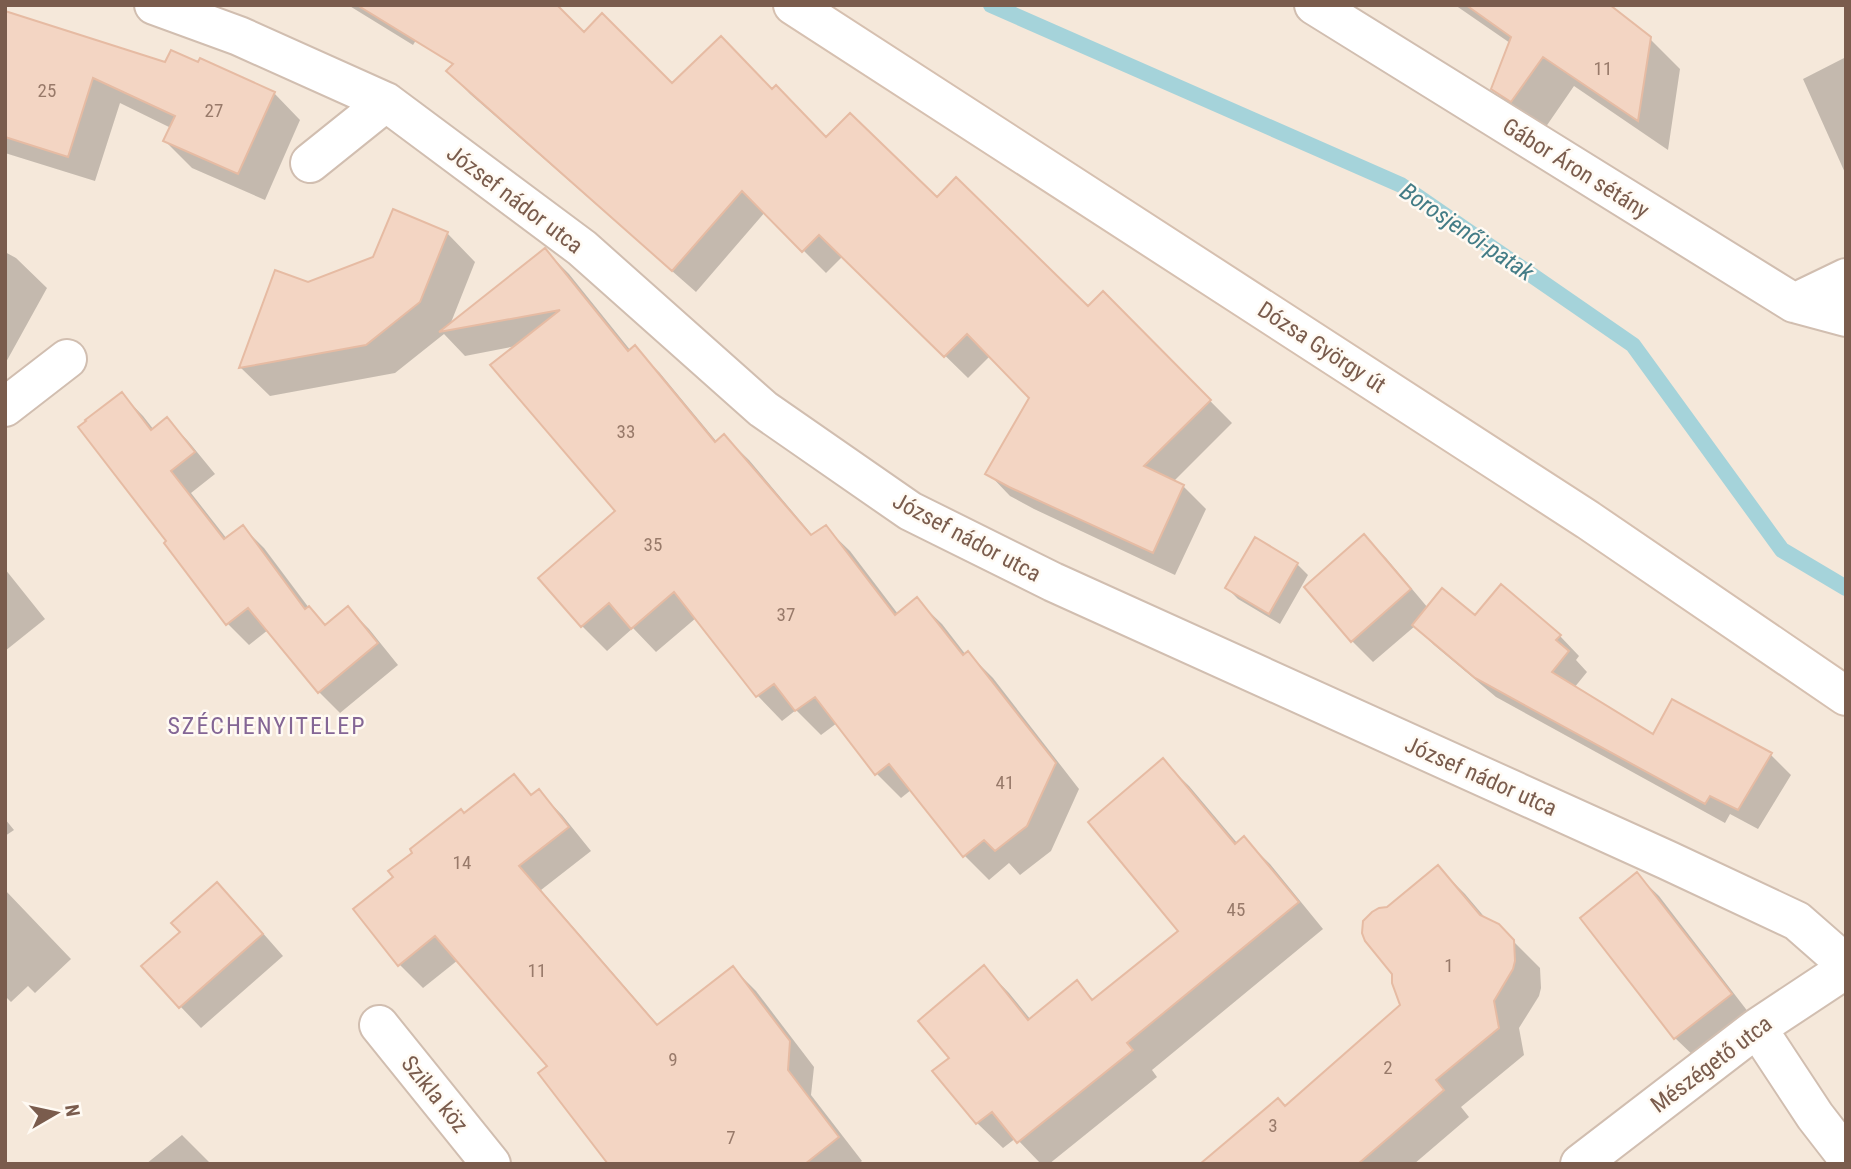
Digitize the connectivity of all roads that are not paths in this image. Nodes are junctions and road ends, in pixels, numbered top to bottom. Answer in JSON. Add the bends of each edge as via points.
{"nodes":[{"id":1,"x":154,"y":5,"type":"edge"},
{"id":2,"x":793,"y":5,"type":"edge"},
{"id":3,"x":1314,"y":5,"type":"edge"},
{"id":4,"x":386,"y":102,"type":"junction"},
{"id":5,"x":310,"y":163,"type":"dead end"},
{"id":6,"x":1846,"y":278,"type":"edge"},
{"id":7,"x":1794,"y":303,"type":"junction"},
{"id":8,"x":1846,"y":317,"type":"edge"},
{"id":9,"x":67,"y":359,"type":"dead end"},
{"id":10,"x":5,"y":407,"type":"edge"},
{"id":11,"x":1846,"y":696,"type":"edge"},
{"id":12,"x":1846,"y":967,"type":"edge"},
{"id":13,"x":379,"y":1025,"type":"dead end"},
{"id":14,"x":1757,"y":1028,"type":"junction"},
{"id":15,"x":1846,"y":1156,"type":"edge"},
{"id":16,"x":491,"y":1164,"type":"edge"},
{"id":17,"x":1580,"y":1164,"type":"edge"}],
"edges":[{"from":1,"to":4,"type":"street","name":"József nádor utca","via":[[239,36]]},
{"from":2,"to":11,"type":"street","name":"Dózsa György út","via":[[1576,512]]},
{"from":3,"to":7,"type":"street","name":"Gábor Áron sétány"},
{"from":4,"to":5,"type":"street"},
{"from":4,"to":12,"type":"street","name":"József nádor utca","via":[[582,248],[763,409],[910,511],[1053,582],[1797,921]]},
{"from":6,"to":7,"type":"street"},
{"from":7,"to":8,"type":"street","name":"Gábor Áron sétány"},
{"from":9,"to":10,"type":"street"},
{"from":12,"to":14,"type":"street","name":"Mészégető utca"},
{"from":13,"to":16,"type":"street","name":"Szikla köz"},
{"from":14,"to":15,"type":"street"},
{"from":14,"to":17,"type":"street","name":"Mészégető utca"}]}
